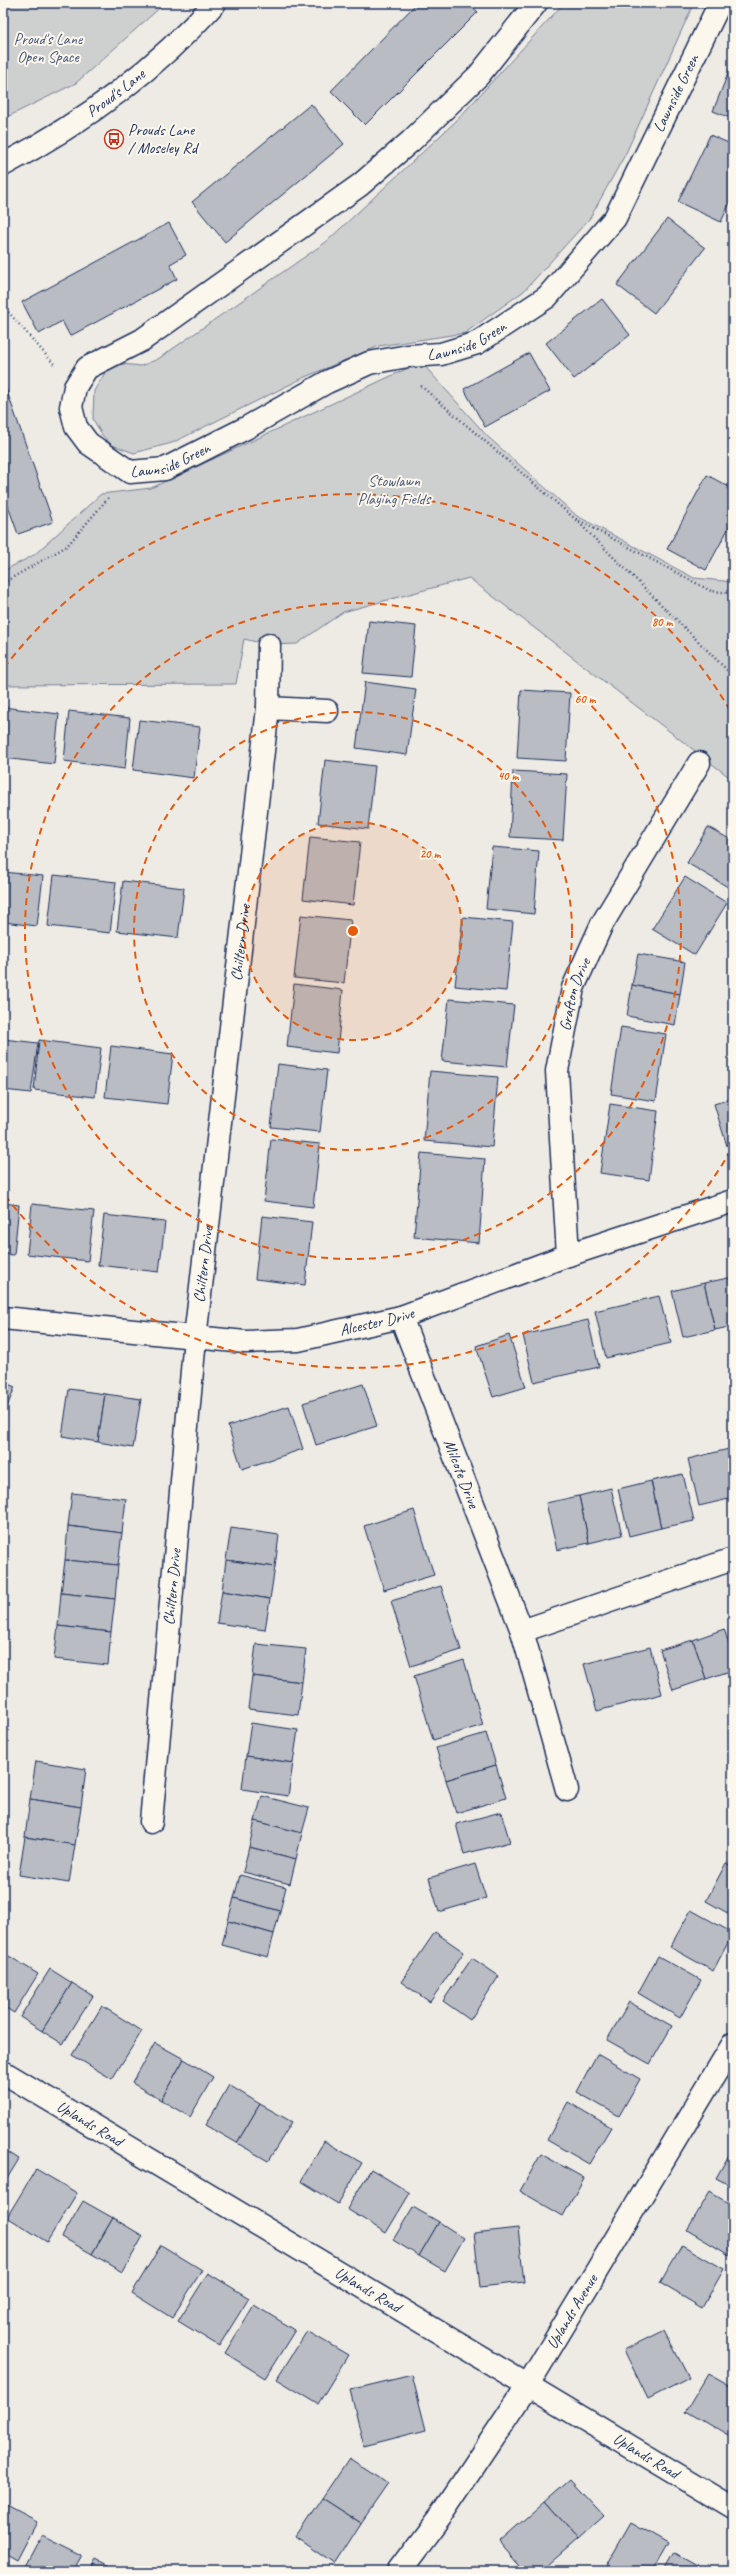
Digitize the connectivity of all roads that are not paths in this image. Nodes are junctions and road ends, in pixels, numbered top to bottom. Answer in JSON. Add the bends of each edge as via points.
{"nodes":[{"id":1,"x":216,"y":3,"type":"edge"},
{"id":2,"x":536,"y":3,"type":"edge"},
{"id":3,"x":720,"y":3,"type":"edge"},
{"id":4,"x":3,"y":166,"type":"edge"},
{"id":5,"x":269,"y":645,"type":"dead end"},
{"id":6,"x":268,"y":708,"type":"junction"},
{"id":7,"x":326,"y":711,"type":"dead end"},
{"id":8,"x":699,"y":763,"type":"dead end"},
{"id":9,"x":733,"y":1201,"type":"edge"},
{"id":10,"x":568,"y":1256,"type":"junction"},
{"id":11,"x":401,"y":1316,"type":"junction"},
{"id":12,"x":3,"y":1318,"type":"edge"},
{"id":13,"x":195,"y":1338,"type":"junction"},
{"id":14,"x":733,"y":1559,"type":"edge"},
{"id":15,"x":522,"y":1631,"type":"junction"},
{"id":16,"x":567,"y":1790,"type":"dead end"},
{"id":17,"x":151,"y":1822,"type":"dead end"},
{"id":18,"x":733,"y":2044,"type":"edge"},
{"id":19,"x":3,"y":2072,"type":"edge"},
{"id":20,"x":528,"y":2384,"type":"junction"},
{"id":21,"x":733,"y":2508,"type":"edge"},
{"id":22,"x":399,"y":2571,"type":"edge"}],
"edges":[{"from":1,"to":4,"type":"street","name":"Proud's Lane","via":[[152,64],[102,103]]},
{"from":2,"to":3,"type":"street","name":"Lawnside Green","via":[[479,75],[411,141],[360,185],[142,340],[87,368],[75,387],[71,407],[76,427],[88,443],[130,472],[164,469],[246,428],[327,382],[369,363],[441,354],[476,343],[547,297],[615,218]]},
{"from":5,"to":6,"type":"street","name":"Chiltern Drive"},
{"from":6,"to":7,"type":"street"},
{"from":6,"to":13,"type":"street","name":"Chiltern Drive"},
{"from":8,"to":10,"type":"street","name":"Grafton Drive","via":[[602,924],[573,988],[557,1070]]},
{"from":9,"to":10,"type":"street","name":"Alcester Drive"},
{"from":10,"to":11,"type":"street","name":"Alcester Drive"},
{"from":11,"to":13,"type":"street","name":"Alcester Drive","via":[[298,1340],[245,1342]]},
{"from":11,"to":15,"type":"street","name":"Milcote Drive"},
{"from":12,"to":13,"type":"street","name":"Alcester Drive"},
{"from":13,"to":17,"type":"street","name":"Chiltern Drive"},
{"from":14,"to":15,"type":"street"},
{"from":15,"to":16,"type":"street","name":"Milcote Drive"},
{"from":18,"to":20,"type":"street","name":"Uplands Avenue"},
{"from":19,"to":20,"type":"street","name":"Uplands Road"},
{"from":20,"to":21,"type":"street","name":"Uplands Road"},
{"from":20,"to":22,"type":"street","name":"Uplands Avenue","via":[[441,2515]]}]}
